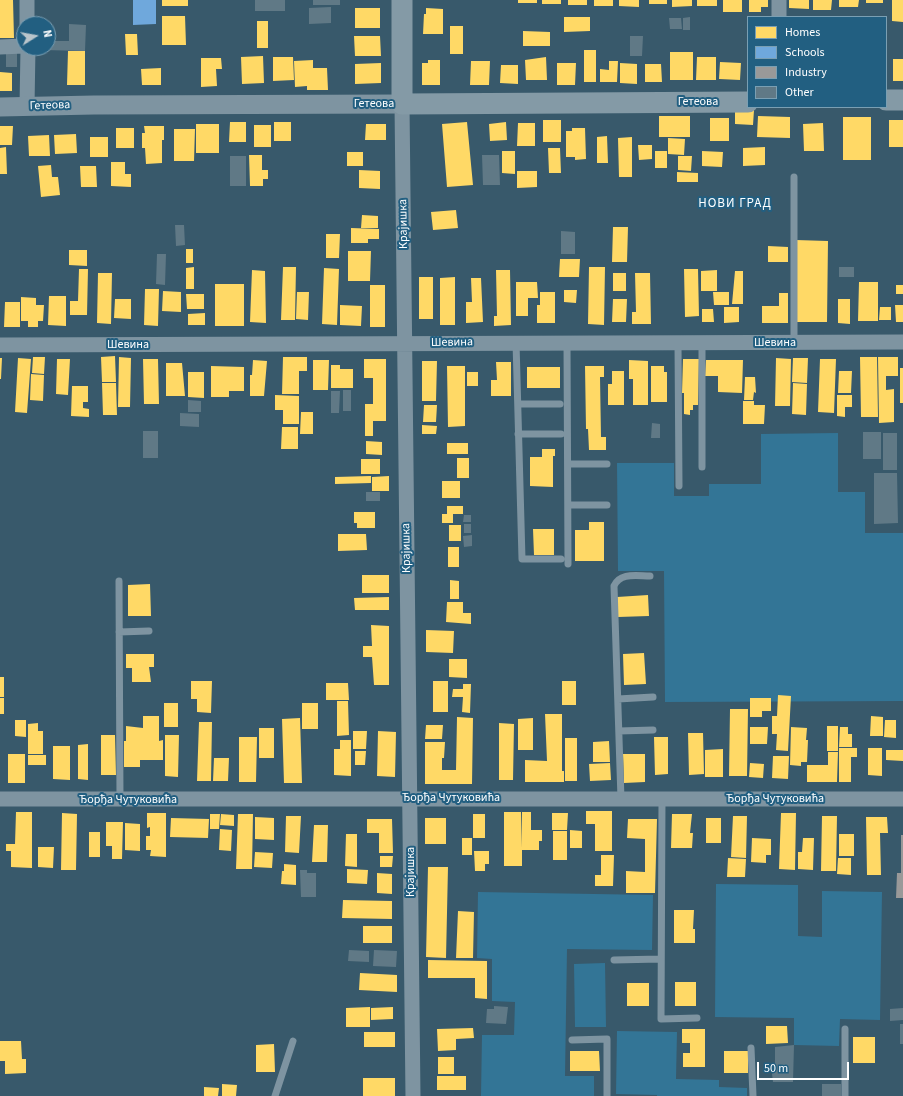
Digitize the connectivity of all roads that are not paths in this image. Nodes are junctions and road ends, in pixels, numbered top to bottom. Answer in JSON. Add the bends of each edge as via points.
{"nodes":[{"id":1,"x":27,"y":0,"type":"edge"},
{"id":2,"x":402,"y":0,"type":"edge"},
{"id":3,"x":778,"y":0,"type":"edge"},
{"id":4,"x":27,"y":16,"type":"edge"},
{"id":5,"x":779,"y":16,"type":"edge"},
{"id":6,"x":16,"y":46,"type":"edge"},
{"id":7,"x":0,"y":47,"type":"edge"},
{"id":8,"x":28,"y":56,"type":"edge"},
{"id":9,"x":887,"y":100,"type":"edge"},
{"id":10,"x":903,"y":100,"type":"edge"},
{"id":11,"x":747,"y":102,"type":"edge"},
{"id":12,"x":402,"y":104,"type":"junction"},
{"id":13,"x":27,"y":106,"type":"junction"},
{"id":14,"x":0,"y":107,"type":"edge"},
{"id":15,"x":794,"y":177,"type":"dead end"},
{"id":16,"x":516,"y":342,"type":"junction"},
{"id":17,"x":567,"y":342,"type":"junction"},
{"id":18,"x":903,"y":342,"type":"edge"},
{"id":19,"x":678,"y":343,"type":"junction"},
{"id":20,"x":702,"y":343,"type":"junction"},
{"id":21,"x":794,"y":343,"type":"junction"},
{"id":22,"x":405,"y":344,"type":"junction"},
{"id":23,"x":0,"y":345,"type":"edge"},
{"id":24,"x":518,"y":404,"type":"junction"},
{"id":25,"x":560,"y":404,"type":"dead end"},
{"id":26,"x":518,"y":434,"type":"junction"},
{"id":27,"x":561,"y":434,"type":"dead end"},
{"id":28,"x":568,"y":464,"type":"junction"},
{"id":29,"x":606,"y":464,"type":"dead end"},
{"id":30,"x":702,"y":467,"type":"dead end"},
{"id":31,"x":679,"y":486,"type":"dead end"},
{"id":32,"x":568,"y":505,"type":"junction"},
{"id":33,"x":607,"y":505,"type":"dead end"},
{"id":34,"x":560,"y":559,"type":"dead end"},
{"id":35,"x":568,"y":564,"type":"dead end"},
{"id":36,"x":650,"y":576,"type":"dead end"},
{"id":37,"x":119,"y":581,"type":"dead end"},
{"id":38,"x":149,"y":631,"type":"dead end"},
{"id":39,"x":119,"y":632,"type":"junction"},
{"id":40,"x":653,"y":697,"type":"dead end"},
{"id":41,"x":618,"y":699,"type":"junction"},
{"id":42,"x":653,"y":730,"type":"dead end"},
{"id":43,"x":619,"y":731,"type":"junction"},
{"id":44,"x":410,"y":798,"type":"junction"},
{"id":45,"x":0,"y":799,"type":"edge"},
{"id":46,"x":621,"y":799,"type":"junction"},
{"id":47,"x":662,"y":799,"type":"junction"},
{"id":48,"x":903,"y":799,"type":"edge"},
{"id":49,"x":120,"y":800,"type":"junction"},
{"id":50,"x":660,"y":959,"type":"junction"},
{"id":51,"x":614,"y":960,"type":"dead end"},
{"id":52,"x":697,"y":1018,"type":"dead end"},
{"id":53,"x":845,"y":1029,"type":"dead end"},
{"id":54,"x":572,"y":1040,"type":"dead end"},
{"id":55,"x":294,"y":1041,"type":"dead end"},
{"id":56,"x":752,"y":1048,"type":"dead end"},
{"id":57,"x":275,"y":1096,"type":"edge"},
{"id":58,"x":413,"y":1096,"type":"edge"},
{"id":59,"x":608,"y":1096,"type":"edge"},
{"id":60,"x":753,"y":1096,"type":"edge"},
{"id":61,"x":845,"y":1096,"type":"edge"}],
"edges":[{"from":1,"to":4,"type":"street"},
{"from":2,"to":12,"type":"main road","name":"Крајишка"},
{"from":3,"to":5,"type":"street"},
{"from":6,"to":7,"type":"street"},
{"from":8,"to":13,"type":"street"},
{"from":9,"to":10,"type":"main road"},
{"from":11,"to":12,"type":"main road","name":"Гетеова"},
{"from":12,"to":13,"type":"street","name":"Гетеова"},
{"from":12,"to":22,"type":"street","name":"Крајишка"},
{"from":13,"to":14,"type":"street","name":"Гетеова"},
{"from":15,"to":21,"type":"lane"},
{"from":16,"to":17,"type":"street","name":"Шевина"},
{"from":16,"to":22,"type":"street","name":"Шевина"},
{"from":16,"to":24,"type":"lane"},
{"from":17,"to":19,"type":"street","name":"Шевина"},
{"from":17,"to":28,"type":"lane"},
{"from":18,"to":21,"type":"street","name":"Шевина"},
{"from":19,"to":20,"type":"street","name":"Шевина"},
{"from":19,"to":31,"type":"lane"},
{"from":20,"to":21,"type":"street","name":"Шевина"},
{"from":20,"to":30,"type":"lane"},
{"from":22,"to":23,"type":"street","name":"Шевина"},
{"from":22,"to":44,"type":"street","name":"Крајишка"},
{"from":24,"to":25,"type":"lane"},
{"from":24,"to":26,"type":"lane"},
{"from":26,"to":27,"type":"lane"},
{"from":26,"to":34,"type":"lane","via":[[522,559]]},
{"from":28,"to":29,"type":"lane"},
{"from":28,"to":32,"type":"lane"},
{"from":32,"to":33,"type":"lane"},
{"from":32,"to":35,"type":"lane"},
{"from":36,"to":41,"type":"lane","via":[[622,576],[616,580],[614,586]]},
{"from":37,"to":39,"type":"lane"},
{"from":38,"to":39,"type":"lane"},
{"from":39,"to":49,"type":"lane"},
{"from":40,"to":41,"type":"lane"},
{"from":41,"to":43,"type":"lane"},
{"from":42,"to":43,"type":"lane"},
{"from":43,"to":46,"type":"lane"},
{"from":44,"to":46,"type":"street","name":"Ђорђа Чутуковића"},
{"from":44,"to":49,"type":"street","name":"Ђорђа Чутуковића"},
{"from":44,"to":58,"type":"street","name":"Крајишка"},
{"from":45,"to":49,"type":"street","name":"Ђорђа Чутуковића"},
{"from":46,"to":47,"type":"street","name":"Ђорђа Чутуковића"},
{"from":47,"to":48,"type":"street","name":"Ђорђа Чутуковића"},
{"from":47,"to":50,"type":"lane"},
{"from":50,"to":51,"type":"lane"},
{"from":50,"to":52,"type":"lane","via":[[661,1019]]},
{"from":53,"to":61,"type":"lane"},
{"from":54,"to":59,"type":"lane","via":[[607,1039]]},
{"from":55,"to":57,"type":"lane"},
{"from":56,"to":60,"type":"lane"}]}
